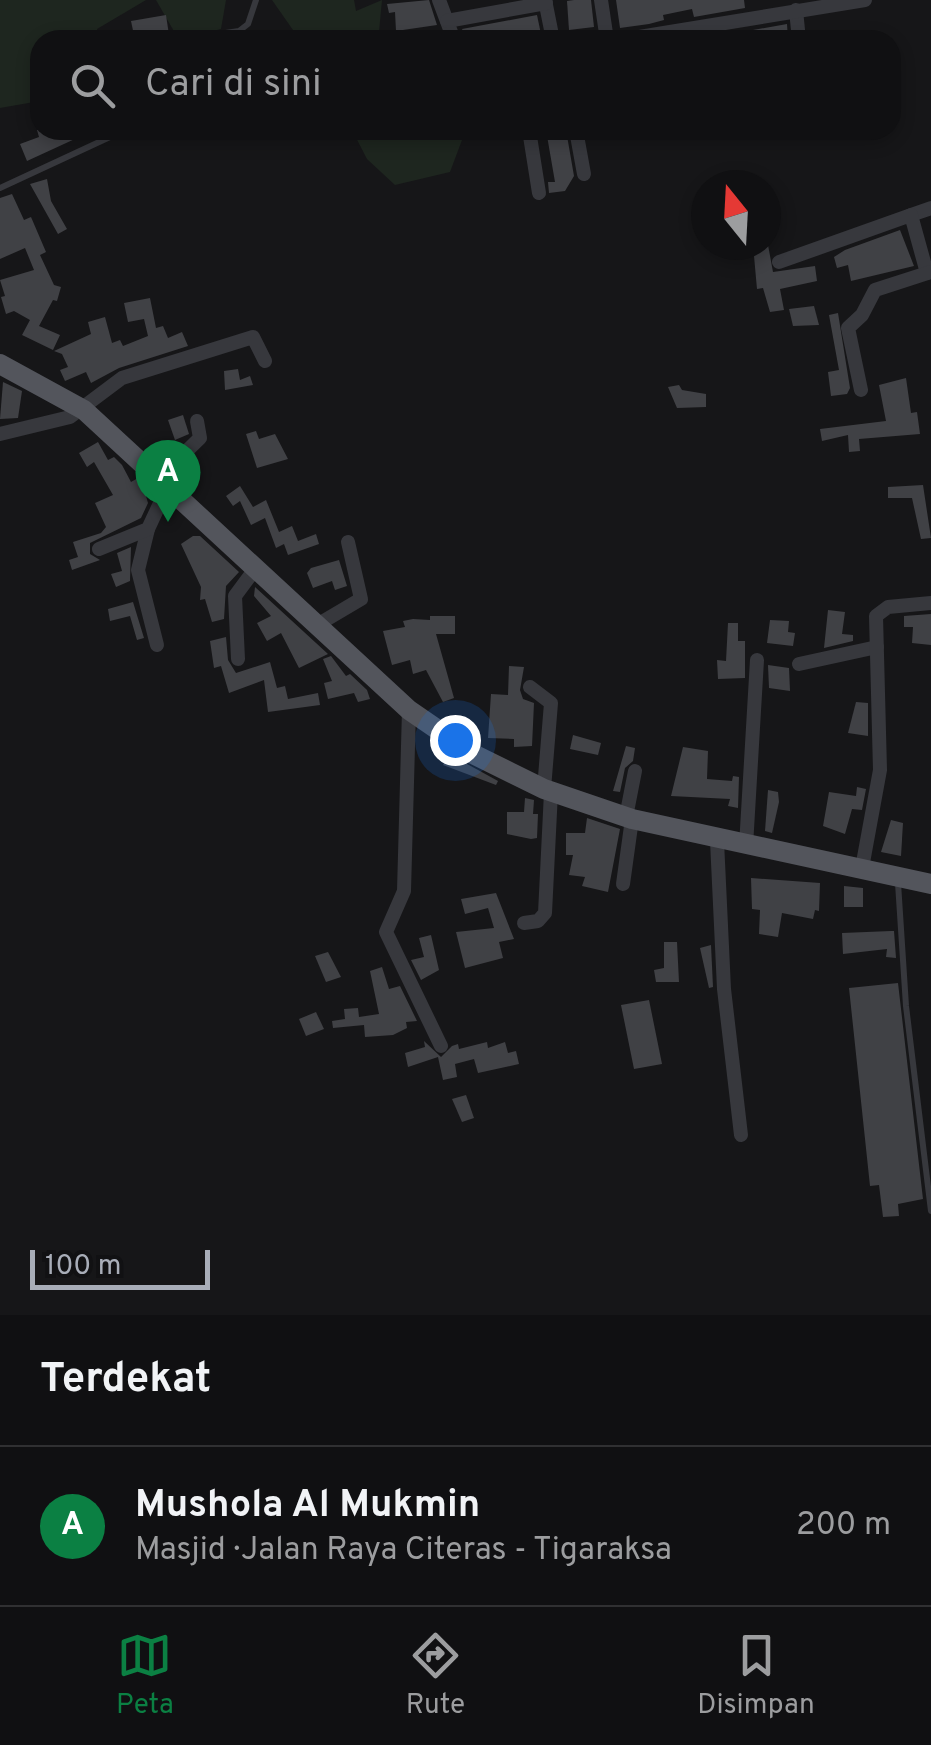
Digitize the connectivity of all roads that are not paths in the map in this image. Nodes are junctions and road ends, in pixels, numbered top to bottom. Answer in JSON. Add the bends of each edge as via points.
{"nodes":[{"id":1,"x":256,"y":0,"type":"edge"},
{"id":2,"x":439,"y":0,"type":"edge"},
{"id":3,"x":601,"y":0,"type":"edge"},
{"id":4,"x":865,"y":0,"type":"edge"},
{"id":5,"x":546,"y":2,"type":"edge"},
{"id":6,"x":796,"y":10,"type":"junction"},
{"id":7,"x":447,"y":21,"type":"junction"},
{"id":8,"x":240,"y":30,"type":"edge"},
{"id":9,"x":450,"y":30,"type":"edge"},
{"id":10,"x":552,"y":30,"type":"edge"},
{"id":11,"x":606,"y":30,"type":"edge"},
{"id":12,"x":679,"y":30,"type":"edge"},
{"id":13,"x":798,"y":30,"type":"edge"},
{"id":14,"x":103,"y":140,"type":"edge"},
{"id":15,"x":531,"y":140,"type":"edge"},
{"id":16,"x":578,"y":140,"type":"edge"},
{"id":17,"x":584,"y":174,"type":"dead end"},
{"id":18,"x":0,"y":188,"type":"edge"},
{"id":19,"x":539,"y":192,"type":"dead end"},
{"id":20,"x":931,"y":208,"type":"edge"},
{"id":21,"x":910,"y":215,"type":"junction"},
{"id":22,"x":779,"y":262,"type":"dead end"},
{"id":23,"x":929,"y":273,"type":"edge"},
{"id":24,"x":265,"y":361,"type":"dead end"},
{"id":25,"x":0,"y":364,"type":"edge"},
{"id":26,"x":861,"y":390,"type":"dead end"},
{"id":27,"x":84,"y":410,"type":"junction"},
{"id":28,"x":197,"y":421,"type":"dead end"},
{"id":29,"x":0,"y":434,"type":"edge"},
{"id":30,"x":164,"y":481,"type":"junction"},
{"id":31,"x":148,"y":529,"type":"junction"},
{"id":32,"x":348,"y":542,"type":"dead end"},
{"id":33,"x":98,"y":549,"type":"dead end"},
{"id":34,"x":255,"y":570,"type":"junction"},
{"id":35,"x":931,"y":603,"type":"edge"},
{"id":36,"x":316,"y":625,"type":"junction"},
{"id":37,"x":157,"y":646,"type":"dead end"},
{"id":38,"x":877,"y":647,"type":"junction"},
{"id":39,"x":238,"y":659,"type":"dead end"},
{"id":40,"x":757,"y":660,"type":"dead end"},
{"id":41,"x":799,"y":664,"type":"dead end"},
{"id":42,"x":530,"y":688,"type":"dead end"},
{"id":43,"x":409,"y":710,"type":"junction"},
{"id":44,"x":635,"y":771,"type":"dead end"},
{"id":45,"x":547,"y":791,"type":"junction"},
{"id":46,"x":629,"y":818,"type":"junction"},
{"id":47,"x":717,"y":841,"type":"junction"},
{"id":48,"x":746,"y":846,"type":"junction"},
{"id":49,"x":862,"y":868,"type":"junction"},
{"id":50,"x":897,"y":877,"type":"junction"},
{"id":51,"x":623,"y":884,"type":"dead end"},
{"id":52,"x":931,"y":884,"type":"edge"},
{"id":53,"x":524,"y":923,"type":"dead end"},
{"id":54,"x":441,"y":1046,"type":"dead end"},
{"id":55,"x":741,"y":1135,"type":"dead end"},
{"id":56,"x":931,"y":1211,"type":"edge"}],
"edges":[{"from":1,"to":8,"type":"lane"},
{"from":2,"to":7,"type":"street"},
{"from":3,"to":11,"type":"street"},
{"from":4,"to":6,"type":"street"},
{"from":5,"to":7,"type":"street"},
{"from":5,"to":10,"type":"street"},
{"from":6,"to":12,"type":"street"},
{"from":6,"to":13,"type":"street"},
{"from":7,"to":9,"type":"street"},
{"from":14,"to":18,"type":"lane"},
{"from":15,"to":19,"type":"street"},
{"from":16,"to":17,"type":"street"},
{"from":20,"to":21,"type":"street"},
{"from":21,"to":22,"type":"street"},
{"from":21,"to":23,"type":"street"},
{"from":23,"to":26,"type":"street","via":[[875,290],[848,328]]},
{"from":24,"to":27,"type":"street","via":[[253,338],[122,378]]},
{"from":25,"to":27,"type":"main road"},
{"from":27,"to":29,"type":"street"},
{"from":27,"to":30,"type":"main road"},
{"from":28,"to":30,"type":"street","via":[[200,438]]},
{"from":30,"to":31,"type":"street"},
{"from":30,"to":34,"type":"main road"},
{"from":31,"to":33,"type":"street"},
{"from":31,"to":37,"type":"street","via":[[138,570]]},
{"from":32,"to":36,"type":"street","via":[[361,599]]},
{"from":34,"to":36,"type":"main road"},
{"from":34,"to":39,"type":"street","via":[[236,596]]},
{"from":35,"to":38,"type":"street","via":[[879,611]]},
{"from":36,"to":43,"type":"main road"},
{"from":38,"to":41,"type":"street"},
{"from":38,"to":49,"type":"street","via":[[880,770]]},
{"from":40,"to":48,"type":"street"},
{"from":42,"to":45,"type":"street","via":[[551,703]]},
{"from":43,"to":45,"type":"main road","via":[[473,754]]},
{"from":43,"to":54,"type":"street","via":[[404,891],[386,932]]},
{"from":44,"to":46,"type":"street"},
{"from":45,"to":46,"type":"main road"},
{"from":45,"to":53,"type":"street","via":[[545,913]]},
{"from":46,"to":47,"type":"main road"},
{"from":46,"to":51,"type":"street"},
{"from":47,"to":48,"type":"main road"},
{"from":47,"to":55,"type":"street","via":[[724,989]]},
{"from":48,"to":49,"type":"main road"},
{"from":49,"to":50,"type":"main road"},
{"from":50,"to":52,"type":"main road"},
{"from":50,"to":56,"type":"lane"}]}
